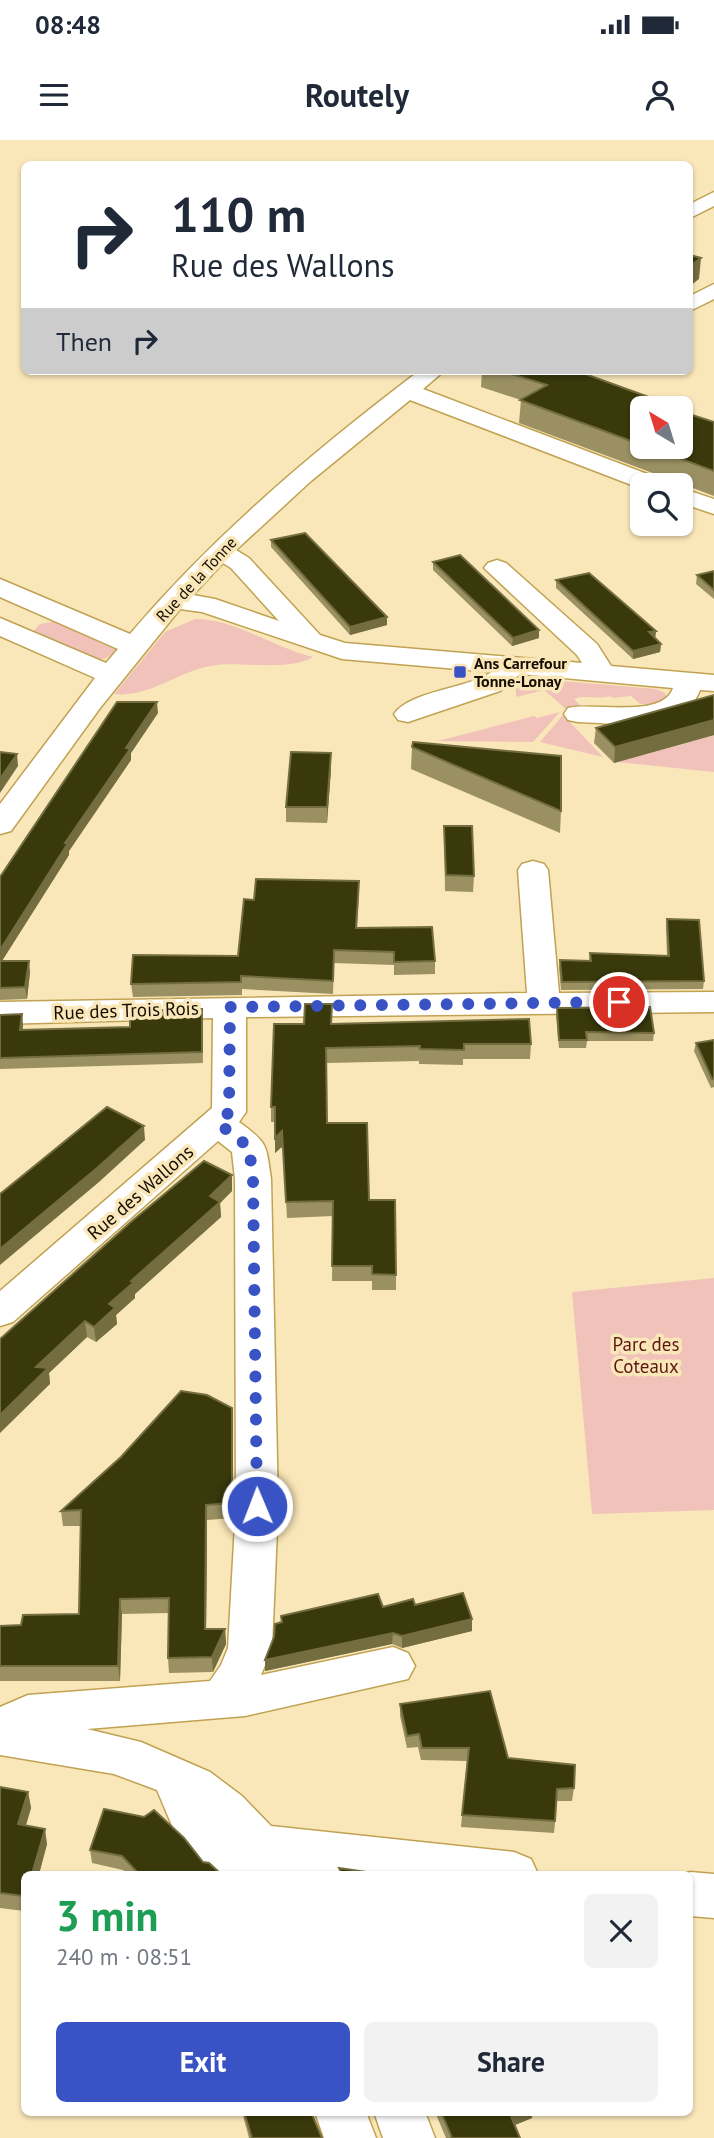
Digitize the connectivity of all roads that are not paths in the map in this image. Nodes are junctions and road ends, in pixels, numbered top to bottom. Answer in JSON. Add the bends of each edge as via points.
{"nodes":[{"id":1,"x":714,"y":198,"type":"edge"},
{"id":2,"x":693,"y":212,"type":"edge"},
{"id":3,"x":693,"y":215,"type":"edge"},
{"id":4,"x":714,"y":223,"type":"edge"},
{"id":5,"x":428,"y":375,"type":"edge"},
{"id":6,"x":407,"y":391,"type":"junction"},
{"id":7,"x":630,"y":476,"type":"edge"},
{"id":8,"x":693,"y":499,"type":"edge"},
{"id":9,"x":714,"y":507,"type":"edge"},
{"id":10,"x":221,"y":551,"type":"junction"},
{"id":11,"x":497,"y":568,"type":"dead end"},
{"id":12,"x":0,"y":587,"type":"edge"},
{"id":13,"x":175,"y":601,"type":"junction"},
{"id":14,"x":50,"y":608,"type":"junction"},
{"id":15,"x":2,"y":629,"type":"edge"},
{"id":16,"x":311,"y":640,"type":"junction"},
{"id":17,"x":135,"y":646,"type":"junction"},
{"id":18,"x":513,"y":666,"type":"junction"},
{"id":19,"x":603,"y":674,"type":"junction"},
{"id":20,"x":111,"y":675,"type":"junction"},
{"id":21,"x":701,"y":682,"type":"edge"},
{"id":22,"x":408,"y":714,"type":"dead end"},
{"id":23,"x":578,"y":714,"type":"dead end"},
{"id":24,"x":0,"y":825,"type":"edge"},
{"id":25,"x":533,"y":870,"type":"dead end"},
{"id":26,"x":714,"y":1002,"type":"edge"},
{"id":27,"x":544,"y":1003,"type":"junction"},
{"id":28,"x":230,"y":1007,"type":"junction"},
{"id":29,"x":0,"y":1013,"type":"edge"},
{"id":30,"x":219,"y":1124,"type":"junction"},
{"id":31,"x":0,"y":1312,"type":"edge"},
{"id":32,"x":393,"y":1666,"type":"dead end"},
{"id":33,"x":222,"y":1699,"type":"junction"},
{"id":34,"x":0,"y":1732,"type":"edge"},
{"id":35,"x":259,"y":1865,"type":"edge"},
{"id":36,"x":429,"y":1871,"type":"edge"},
{"id":37,"x":693,"y":1894,"type":"edge"},
{"id":38,"x":714,"y":1896,"type":"edge"},
{"id":39,"x":342,"y":2116,"type":"edge"},
{"id":40,"x":401,"y":2116,"type":"edge"},
{"id":41,"x":350,"y":2138,"type":"edge"},
{"id":42,"x":409,"y":2138,"type":"edge"}],
"edges":[{"from":1,"to":2,"type":"street"},
{"from":3,"to":4,"type":"street"},
{"from":5,"to":6,"type":"street","name":"Rue de la Tonne"},
{"from":6,"to":7,"type":"street"},
{"from":6,"to":10,"type":"street","name":"Rue de la Tonne"},
{"from":8,"to":9,"type":"street"},
{"from":10,"to":13,"type":"street","name":"Rue de la Tonne"},
{"from":10,"to":16,"type":"street","via":[[240,563]]},
{"from":11,"to":19,"type":"street","via":[[587,650]]},
{"from":12,"to":14,"type":"street"},
{"from":13,"to":16,"type":"street","via":[[206,605]]},
{"from":13,"to":17,"type":"street","name":"Rue de la Tonne"},
{"from":14,"to":15,"type":"street"},
{"from":14,"to":17,"type":"street"},
{"from":15,"to":20,"type":"street"},
{"from":16,"to":18,"type":"street","via":[[342,651]]},
{"from":17,"to":20,"type":"street","name":"Rue de la Tonne"},
{"from":18,"to":19,"type":"street"},
{"from":18,"to":22,"type":"street","via":[[491,687]]},
{"from":19,"to":21,"type":"street"},
{"from":20,"to":24,"type":"street","name":"Rue de la Tonne"},
{"from":21,"to":23,"type":"street","via":[[664,710]]},
{"from":25,"to":27,"type":"street"},
{"from":26,"to":27,"type":"street","name":"Rue des Trois Rois"},
{"from":27,"to":28,"type":"street","name":"Rue des Trois Rois"},
{"from":28,"to":29,"type":"street","name":"Rue des Trois Rois"},
{"from":28,"to":30,"type":"street","via":[[229,1112]]},
{"from":30,"to":31,"type":"street","name":"Rue des Wallons"},
{"from":30,"to":33,"type":"street","via":[[249,1147],[253,1180],[257,1506],[250,1647],[239,1675]]},
{"from":32,"to":33,"type":"street"},
{"from":33,"to":34,"type":"street","via":[[28,1714]]},
{"from":34,"to":35,"type":"street","via":[[100,1751],[176,1777],[194,1828]]},
{"from":35,"to":36,"type":"street"},
{"from":37,"to":38,"type":"street"},
{"from":39,"to":41,"type":"street"},
{"from":40,"to":42,"type":"street"}]}
